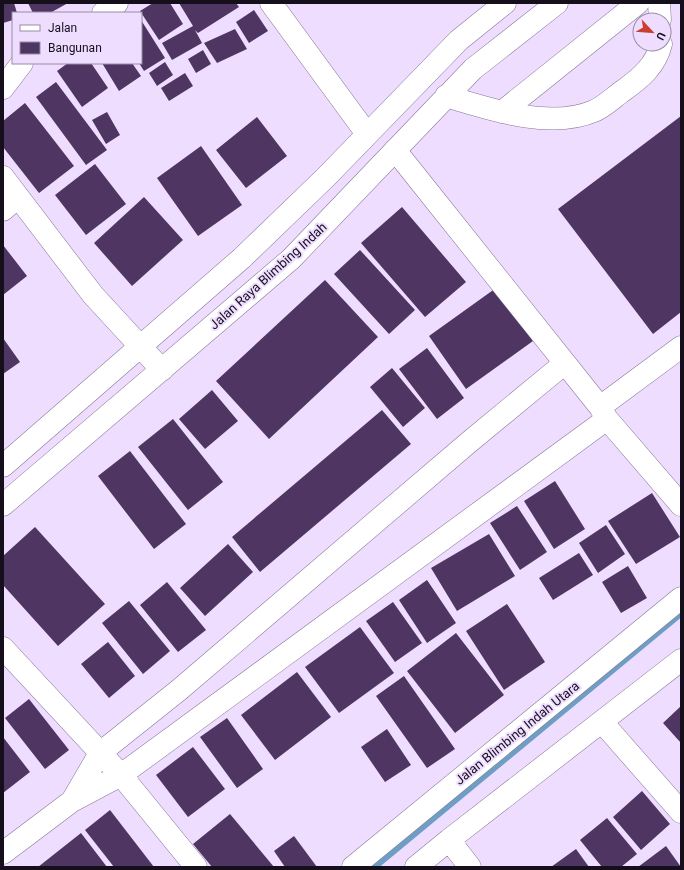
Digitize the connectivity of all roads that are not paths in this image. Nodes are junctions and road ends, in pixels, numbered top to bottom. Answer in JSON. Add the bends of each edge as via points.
{"nodes":[{"id":1,"x":117,"y":3,"type":"edge"},
{"id":2,"x":271,"y":3,"type":"edge"},
{"id":3,"x":638,"y":3,"type":"edge"},
{"id":4,"x":498,"y":5,"type":"edge"},
{"id":5,"x":549,"y":6,"type":"edge"},
{"id":6,"x":104,"y":12,"type":"edge"},
{"id":7,"x":516,"y":35,"type":"junction"},
{"id":8,"x":659,"y":52,"type":"edge"},
{"id":9,"x":21,"y":64,"type":"edge"},
{"id":10,"x":3,"y":88,"type":"edge"},
{"id":11,"x":446,"y":96,"type":"junction"},
{"id":12,"x":502,"y":112,"type":"junction"},
{"id":13,"x":367,"y":134,"type":"junction"},
{"id":14,"x":395,"y":150,"type":"junction"},
{"id":15,"x":3,"y":177,"type":"edge"},
{"id":16,"x":11,"y":204,"type":"edge"},
{"id":17,"x":141,"y":346,"type":"junction"},
{"id":18,"x":681,"y":347,"type":"edge"},
{"id":19,"x":564,"y":363,"type":"junction"},
{"id":20,"x":162,"y":370,"type":"junction"},
{"id":21,"x":603,"y":413,"type":"junction"},
{"id":22,"x":3,"y":466,"type":"edge"},
{"id":23,"x":3,"y":505,"type":"edge"},
{"id":24,"x":681,"y":505,"type":"edge"},
{"id":25,"x":681,"y":598,"type":"edge"},
{"id":26,"x":3,"y":648,"type":"edge"},
{"id":27,"x":681,"y":660,"type":"edge"},
{"id":28,"x":602,"y":722,"type":"junction"},
{"id":29,"x":100,"y":753,"type":"junction"},
{"id":30,"x":121,"y":775,"type":"junction"},
{"id":31,"x":72,"y":801,"type":"junction"},
{"id":32,"x":681,"y":812,"type":"edge"},
{"id":33,"x":449,"y":840,"type":"junction"},
{"id":34,"x":3,"y":853,"type":"edge"},
{"id":35,"x":196,"y":867,"type":"edge"},
{"id":36,"x":353,"y":867,"type":"edge"},
{"id":37,"x":416,"y":867,"type":"edge"},
{"id":38,"x":470,"y":867,"type":"edge"}],
"edges":[{"from":1,"to":6,"type":"street"},
{"from":2,"to":13,"type":"street"},
{"from":3,"to":12,"type":"street"},
{"from":4,"to":7,"type":"street"},
{"from":4,"to":13,"type":"street","via":[[459,40]]},
{"from":5,"to":7,"type":"street","name":"Jalan Raya Blimbing Indah"},
{"from":7,"to":11,"type":"street","name":"Jalan Raya Blimbing Indah","via":[[473,69]]},
{"from":8,"to":12,"type":"street","via":[[642,78],[594,111],[558,118]]},
{"from":9,"to":10,"type":"street"},
{"from":11,"to":12,"type":"street"},
{"from":11,"to":14,"type":"street","name":"Jalan Raya Blimbing Indah"},
{"from":13,"to":17,"type":"street","via":[[242,258]]},
{"from":14,"to":19,"type":"street"},
{"from":14,"to":20,"type":"street","name":"Jalan Raya Blimbing Indah","via":[[291,259]]},
{"from":15,"to":16,"type":"street"},
{"from":16,"to":17,"type":"street"},
{"from":17,"to":20,"type":"street"},
{"from":17,"to":22,"type":"street"},
{"from":18,"to":21,"type":"street"},
{"from":19,"to":21,"type":"street"},
{"from":19,"to":29,"type":"street","via":[[179,690]]},
{"from":20,"to":23,"type":"street","name":"Jalan Raya Blimbing Indah"},
{"from":21,"to":24,"type":"street"},
{"from":21,"to":30,"type":"street"},
{"from":25,"to":36,"type":"street","name":"Jalan Blimbing Indah Utara"},
{"from":26,"to":29,"type":"street"},
{"from":27,"to":28,"type":"street"},
{"from":28,"to":32,"type":"street"},
{"from":28,"to":33,"type":"street"},
{"from":29,"to":30,"type":"street"},
{"from":29,"to":31,"type":"street"},
{"from":30,"to":31,"type":"street"},
{"from":30,"to":35,"type":"street"},
{"from":31,"to":34,"type":"street"},
{"from":33,"to":37,"type":"street"},
{"from":33,"to":38,"type":"street"}]}
